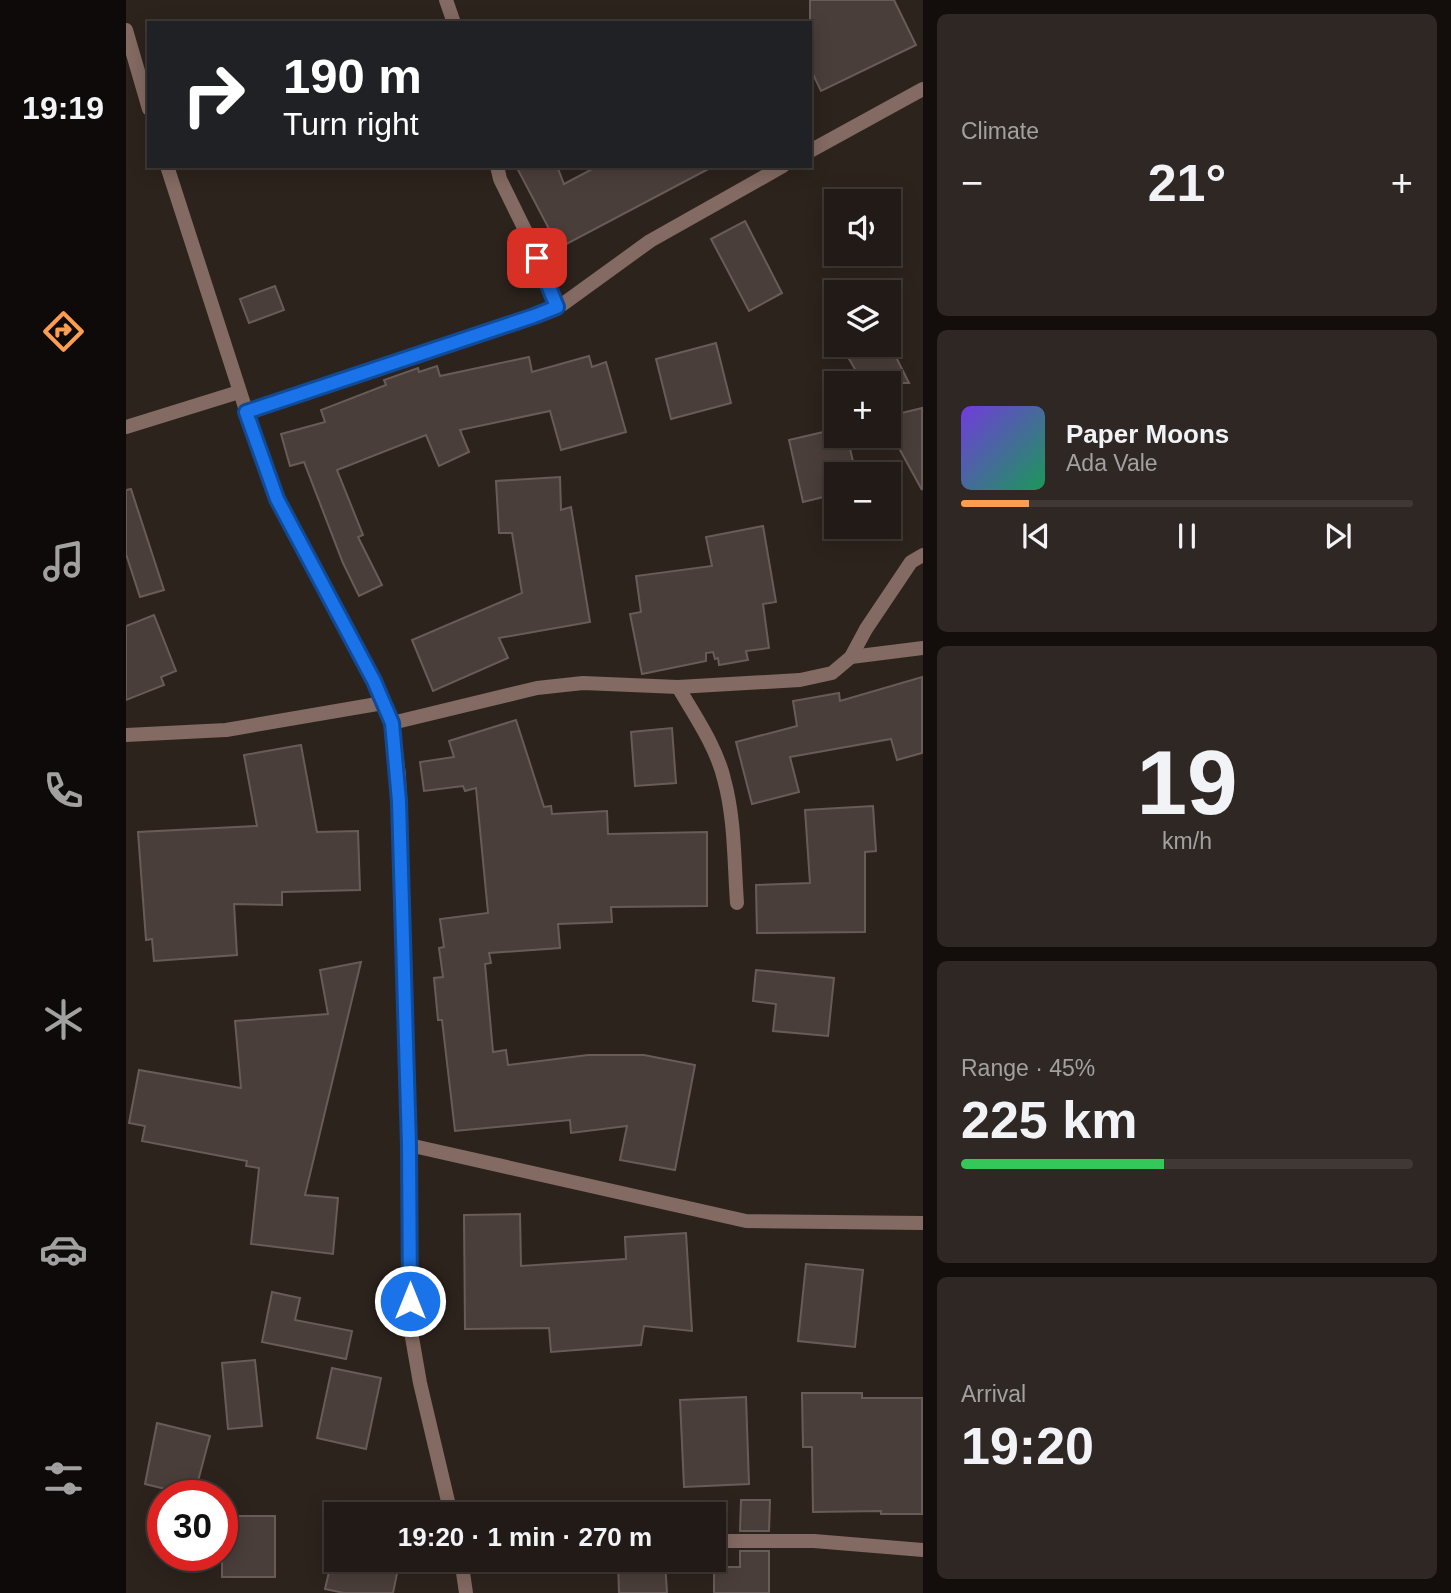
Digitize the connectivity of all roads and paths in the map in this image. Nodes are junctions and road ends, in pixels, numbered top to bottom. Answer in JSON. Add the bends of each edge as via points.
{"nodes":[{"id":1,"x":446,"y":0,"type":"edge"},
{"id":2,"x":453,"y":21,"type":"edge"},
{"id":3,"x":126,"y":30,"type":"edge"},
{"id":4,"x":129,"y":52,"type":"edge"},
{"id":5,"x":922,"y":89,"type":"edge"},
{"id":6,"x":147,"y":103,"type":"edge"},
{"id":7,"x":812,"y":150,"type":"edge"},
{"id":8,"x":168,"y":168,"type":"edge"},
{"id":9,"x":497,"y":168,"type":"edge"},
{"id":10,"x":779,"y":168,"type":"edge"},
{"id":11,"x":557,"y":307,"type":"junction"},
{"id":12,"x":239,"y":392,"type":"junction"},
{"id":13,"x":246,"y":412,"type":"junction"},
{"id":14,"x":126,"y":426,"type":"edge"},
{"id":15,"x":922,"y":555,"type":"edge"},
{"id":16,"x":922,"y":648,"type":"edge"},
{"id":17,"x":851,"y":657,"type":"junction"},
{"id":18,"x":678,"y":687,"type":"junction"},
{"id":19,"x":383,"y":703,"type":"junction"},
{"id":20,"x":392,"y":723,"type":"junction"},
{"id":21,"x":126,"y":736,"type":"edge"},
{"id":22,"x":737,"y":903,"type":"dead end"},
{"id":23,"x":409,"y":1146,"type":"junction"},
{"id":24,"x":922,"y":1223,"type":"edge"},
{"id":25,"x":448,"y":1502,"type":"edge"},
{"id":26,"x":726,"y":1541,"type":"edge"},
{"id":27,"x":922,"y":1550,"type":"edge"},
{"id":28,"x":463,"y":1572,"type":"edge"},
{"id":29,"x":466,"y":1593,"type":"edge"}],
"edges":[{"from":1,"to":2,"type":"street"},
{"from":3,"to":4,"type":"street"},
{"from":4,"to":6,"type":"street"},
{"from":5,"to":7,"type":"street"},
{"from":8,"to":12,"type":"street"},
{"from":9,"to":11,"type":"street"},
{"from":10,"to":11,"type":"street","via":[[650,241]]},
{"from":11,"to":13,"type":"street"},
{"from":12,"to":13,"type":"street"},
{"from":12,"to":14,"type":"street"},
{"from":13,"to":19,"type":"street","via":[[277,499]]},
{"from":15,"to":17,"type":"street","via":[[911,562]]},
{"from":16,"to":17,"type":"street"},
{"from":17,"to":18,"type":"street","via":[[832,673],[800,680]]},
{"from":18,"to":20,"type":"street","via":[[583,683],[537,688]]},
{"from":18,"to":22,"type":"street","via":[[724,776]]},
{"from":19,"to":20,"type":"street"},
{"from":19,"to":21,"type":"street","via":[[226,730]]},
{"from":20,"to":23,"type":"street","via":[[398,775]]},
{"from":23,"to":24,"type":"street","via":[[746,1221]]},
{"from":23,"to":25,"type":"street","via":[[410,1326]]},
{"from":26,"to":27,"type":"street","via":[[814,1541]]},
{"from":28,"to":29,"type":"street"}]}
